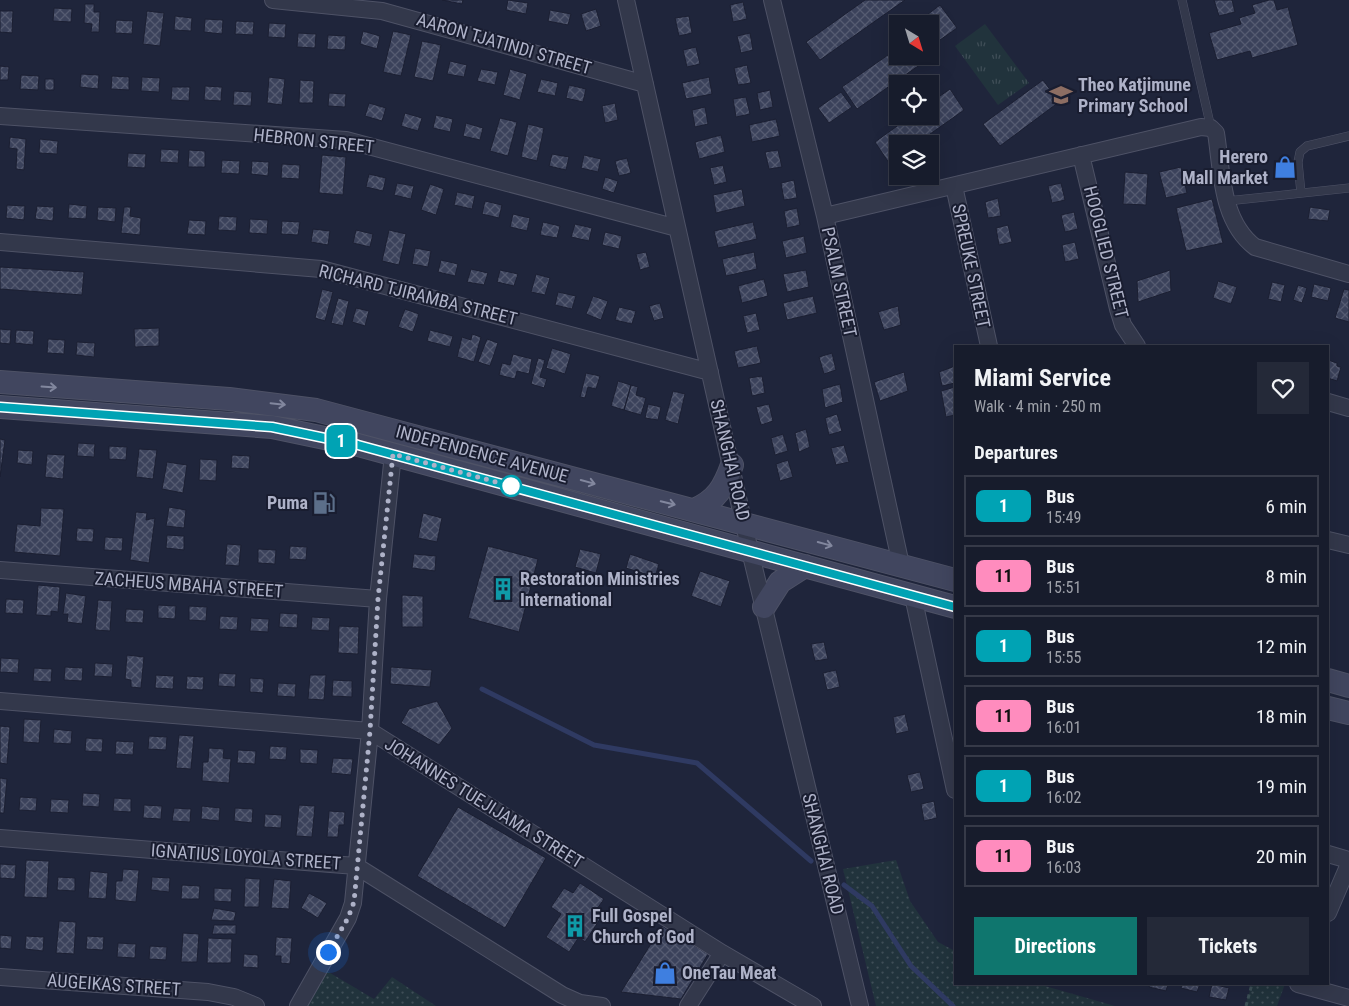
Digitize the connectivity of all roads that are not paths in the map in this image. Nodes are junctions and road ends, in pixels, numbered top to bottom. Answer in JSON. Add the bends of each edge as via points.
{"nodes":[{"id":1,"x":272,"y":0,"type":"edge"},
{"id":2,"x":626,"y":0,"type":"edge"},
{"id":3,"x":772,"y":0,"type":"edge"},
{"id":4,"x":1182,"y":0,"type":"edge"},
{"id":5,"x":645,"y":84,"type":"junction"},
{"id":6,"x":0,"y":116,"type":"edge"},
{"id":7,"x":1212,"y":128,"type":"junction"},
{"id":8,"x":1349,"y":136,"type":"edge"},
{"id":9,"x":1081,"y":155,"type":"junction"},
{"id":10,"x":954,"y":186,"type":"junction"},
{"id":11,"x":1349,"y":188,"type":"edge"},
{"id":12,"x":1301,"y":193,"type":"junction"},
{"id":13,"x":1227,"y":200,"type":"junction"},
{"id":14,"x":825,"y":216,"type":"junction"},
{"id":15,"x":677,"y":228,"type":"junction"},
{"id":16,"x":0,"y":242,"type":"edge"},
{"id":17,"x":1349,"y":274,"type":"edge"},
{"id":18,"x":989,"y":345,"type":"edge"},
{"id":19,"x":1136,"y":345,"type":"edge"},
{"id":20,"x":710,"y":372,"type":"junction"},
{"id":21,"x":0,"y":382,"type":"edge"},
{"id":22,"x":1329,"y":402,"type":"edge"},
{"id":23,"x":0,"y":407,"type":"edge"},
{"id":24,"x":1349,"y":408,"type":"edge"},
{"id":25,"x":393,"y":454,"type":"junction"},
{"id":26,"x":732,"y":465,"type":"junction"},
{"id":27,"x":694,"y":510,"type":"junction"},
{"id":28,"x":745,"y":522,"type":"junction"},
{"id":29,"x":1329,"y":540,"type":"edge"},
{"id":30,"x":1349,"y":546,"type":"edge"},
{"id":31,"x":750,"y":551,"type":"junction"},
{"id":32,"x":901,"y":565,"type":"junction"},
{"id":33,"x":805,"y":566,"type":"junction"},
{"id":34,"x":0,"y":570,"type":"edge"},
{"id":35,"x":954,"y":580,"type":"edge"},
{"id":36,"x":913,"y":596,"type":"junction"},
{"id":37,"x":378,"y":599,"type":"junction"},
{"id":38,"x":764,"y":607,"type":"junction"},
{"id":39,"x":954,"y":607,"type":"edge"},
{"id":40,"x":1329,"y":680,"type":"edge"},
{"id":41,"x":1349,"y":686,"type":"edge"},
{"id":42,"x":0,"y":700,"type":"edge"},
{"id":43,"x":1329,"y":708,"type":"edge"},
{"id":44,"x":1349,"y":713,"type":"edge"},
{"id":45,"x":370,"y":731,"type":"junction"},
{"id":46,"x":951,"y":751,"type":"edge"},
{"id":47,"x":954,"y":780,"type":"edge"},
{"id":48,"x":0,"y":838,"type":"edge"},
{"id":49,"x":1329,"y":854,"type":"edge"},
{"id":50,"x":1349,"y":860,"type":"edge"},
{"id":51,"x":1349,"y":864,"type":"edge"},
{"id":52,"x":356,"y":866,"type":"junction"},
{"id":53,"x":1329,"y":911,"type":"edge"},
{"id":54,"x":722,"y":953,"type":"junction"},
{"id":55,"x":0,"y":977,"type":"edge"},
{"id":56,"x":1302,"y":985,"type":"edge"},
{"id":57,"x":1349,"y":998,"type":"edge"},
{"id":58,"x":256,"y":1006,"type":"edge"},
{"id":59,"x":298,"y":1006,"type":"edge"},
{"id":60,"x":602,"y":1006,"type":"edge"},
{"id":61,"x":688,"y":1006,"type":"edge"},
{"id":62,"x":813,"y":1006,"type":"edge"},
{"id":63,"x":860,"y":1006,"type":"edge"}],
"edges":[{"from":1,"to":5,"type":"street","name":"AARON TJATINDI STREET","via":[[382,11]]},
{"from":2,"to":5,"type":"street","name":"SHANGHAI ROAD"},
{"from":3,"to":14,"type":"street","name":"PSALM STREET"},
{"from":4,"to":7,"type":"lane"},
{"from":5,"to":15,"type":"street","name":"SHANGHAI ROAD"},
{"from":6,"to":15,"type":"street","name":"HEBRON STREET","via":[[346,140]]},
{"from":7,"to":9,"type":"street","via":[[1201,127]]},
{"from":7,"to":13,"type":"street","via":[[1216,133]]},
{"from":8,"to":12,"type":"lane","via":[[1307,146],[1300,152]]},
{"from":9,"to":10,"type":"street"},
{"from":9,"to":19,"type":"street","name":"HOOGLIED STREET","via":[[1118,309],[1123,325]]},
{"from":10,"to":14,"type":"street"},
{"from":10,"to":18,"type":"street","name":"SPREUKE STREET"},
{"from":11,"to":12,"type":"lane"},
{"from":12,"to":13,"type":"lane"},
{"from":13,"to":17,"type":"street","via":[[1240,233],[1255,247]]},
{"from":14,"to":32,"type":"street","name":"PSALM STREET"},
{"from":15,"to":20,"type":"street","name":"SHANGHAI ROAD"},
{"from":16,"to":20,"type":"street","name":"RICHARD TJIRAMBA STREET","via":[[321,269]]},
{"from":20,"to":26,"type":"street","name":"SHANGHAI ROAD"},
{"from":21,"to":27,"type":"main road","name":"INDEPENDENCE AVENUE","one_way":true,"via":[[229,399],[316,410]]},
{"from":22,"to":24,"type":"street"},
{"from":23,"to":25,"type":"main road","name":"INDEPENDENCE AVENUE","via":[[272,427]]},
{"from":25,"to":31,"type":"main road","name":"INDEPENDENCE AVENUE"},
{"from":25,"to":37,"type":"street"},
{"from":26,"to":27,"type":"main road","via":[[717,496]]},
{"from":26,"to":28,"type":"street","name":"SHANGHAI ROAD"},
{"from":27,"to":28,"type":"main road","name":"INDEPENDENCE AVENUE"},
{"from":28,"to":31,"type":"street","name":"SHANGHAI ROAD"},
{"from":28,"to":32,"type":"main road","name":"INDEPENDENCE AVENUE","one_way":true},
{"from":29,"to":30,"type":"street"},
{"from":31,"to":33,"type":"main road","name":"INDEPENDENCE AVENUE"},
{"from":31,"to":38,"type":"street","name":"SHANGHAI ROAD"},
{"from":32,"to":35,"type":"main road","name":"INDEPENDENCE AVENUE"},
{"from":33,"to":36,"type":"main road","name":"INDEPENDENCE AVENUE"},
{"from":33,"to":38,"type":"main road","via":[[780,582]]},
{"from":34,"to":37,"type":"street","name":"ZACHEUS MBAHA STREET"},
{"from":36,"to":39,"type":"main road","name":"INDEPENDENCE AVENUE"},
{"from":36,"to":46,"type":"street"},
{"from":37,"to":45,"type":"street"},
{"from":38,"to":63,"type":"street","name":"SHANGHAI ROAD"},
{"from":40,"to":41,"type":"main road"},
{"from":42,"to":45,"type":"street","name":"JOHANNES TUEJIJAMA STREET"},
{"from":43,"to":44,"type":"main road"},
{"from":45,"to":52,"type":"street"},
{"from":45,"to":54,"type":"street","name":"JOHANNES TUEJIJAMA STREET"},
{"from":46,"to":47,"type":"street"},
{"from":48,"to":52,"type":"street","name":"IGNATIUS LOYOLA STREET"},
{"from":49,"to":50,"type":"street"},
{"from":51,"to":53,"type":"street"},
{"from":52,"to":59,"type":"street","via":[[354,902],[348,918]]},
{"from":52,"to":60,"type":"street","name":"IGNATIUS LOYOLA STREET","via":[[562,995],[580,1003]]},
{"from":54,"to":61,"type":"street"},
{"from":54,"to":62,"type":"street","name":"JOHANNES TUEJIJAMA STREET"},
{"from":55,"to":58,"type":"street","name":"AUGEIKAS STREET","via":[[208,992]]},
{"from":56,"to":57,"type":"street"}]}
